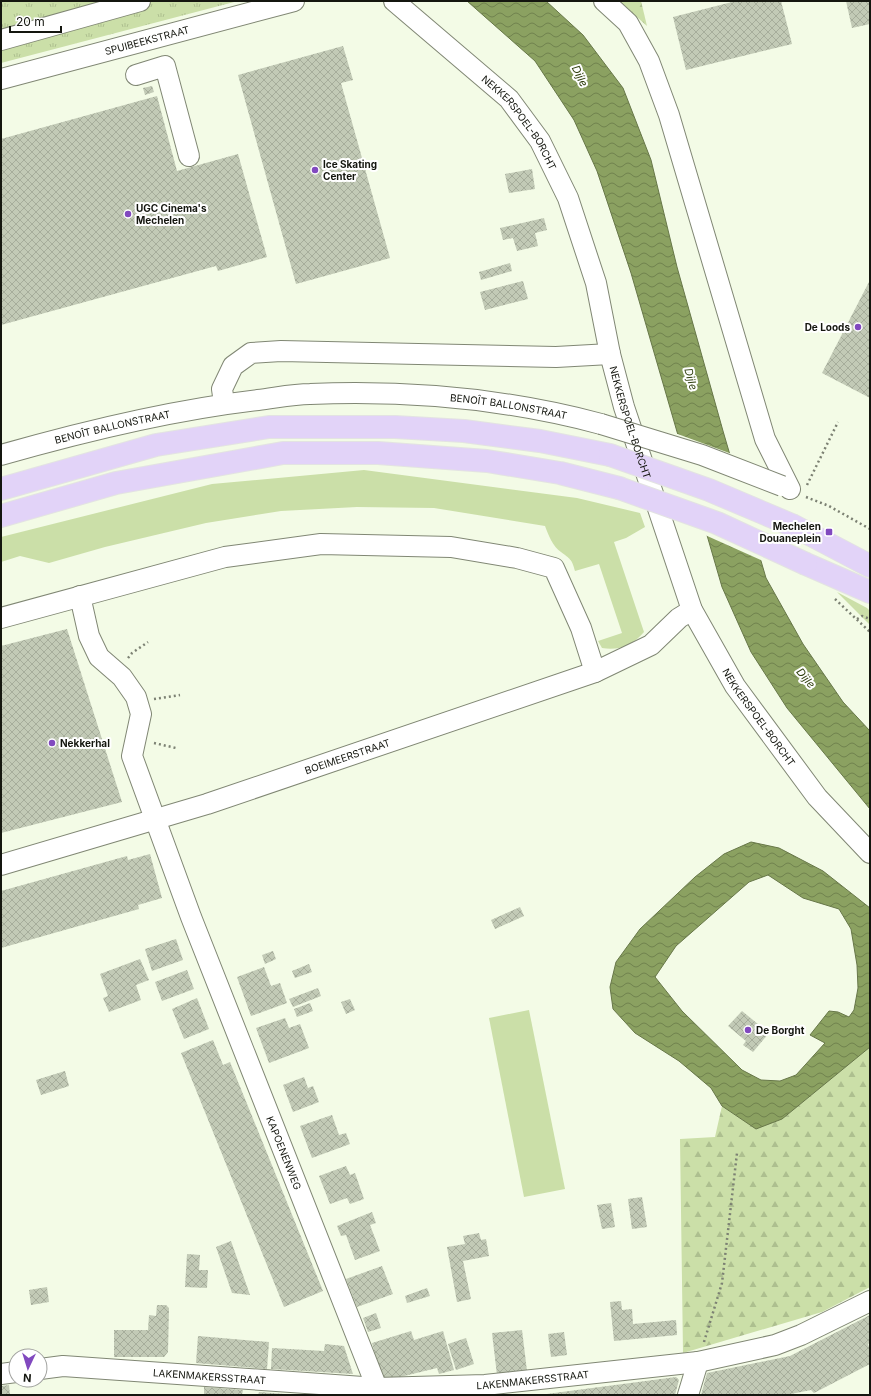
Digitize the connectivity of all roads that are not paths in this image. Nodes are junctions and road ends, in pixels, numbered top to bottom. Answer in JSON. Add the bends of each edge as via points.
{"nodes":[{"id":1,"x":140,"y":1,"type":"edge"},
{"id":2,"x":294,"y":1,"type":"edge"},
{"id":3,"x":394,"y":1,"type":"edge"},
{"id":4,"x":604,"y":1,"type":"edge"},
{"id":5,"x":1,"y":40,"type":"edge"},
{"id":6,"x":136,"y":75,"type":"dead end"},
{"id":7,"x":1,"y":79,"type":"edge"},
{"id":8,"x":189,"y":156,"type":"dead end"},
{"id":9,"x":610,"y":354,"type":"junction"},
{"id":10,"x":224,"y":404,"type":"junction"},
{"id":11,"x":1,"y":455,"type":"edge"},
{"id":12,"x":1,"y":489,"type":"edge"},
{"id":13,"x":1,"y":516,"type":"edge"},
{"id":14,"x":870,"y":566,"type":"edge"},
{"id":15,"x":870,"y":592,"type":"edge"},
{"id":16,"x":80,"y":596,"type":"junction"},
{"id":17,"x":686,"y":614,"type":"junction"},
{"id":18,"x":1,"y":618,"type":"edge"},
{"id":19,"x":595,"y":672,"type":"junction"},
{"id":20,"x":156,"y":820,"type":"junction"},
{"id":21,"x":870,"y":853,"type":"edge"},
{"id":22,"x":1,"y":865,"type":"edge"},
{"id":23,"x":870,"y":1301,"type":"edge"},
{"id":24,"x":698,"y":1362,"type":"junction"},
{"id":25,"x":48,"y":1368,"type":"edge"},
{"id":26,"x":377,"y":1388,"type":"junction"},
{"id":27,"x":688,"y":1395,"type":"edge"}],
"edges":[{"from":1,"to":5,"type":"street"},
{"from":2,"to":7,"type":"street","name":"SPUIBEEKSTRAAT"},
{"from":3,"to":9,"type":"street","name":"NEKKERSPOEL-BORCHT","via":[[510,99],[540,141],[568,198],[596,283]]},
{"from":4,"to":10,"type":"street","name":"BENOÎT BALLONSTRAAT","bridge":true,"via":[[628,23],[651,68],[669,115],[765,439],[794,493],[702,455],[538,408],[473,399],[406,394],[308,394]]},
{"from":6,"to":8,"type":"street","via":[[165,66]]},
{"from":9,"to":10,"type":"street","via":[[556,357],[281,351],[251,353],[233,366],[222,389]]},
{"from":9,"to":17,"type":"street","name":"NEKKERSPOEL-BORCHT"},
{"from":10,"to":11,"type":"street","name":"BENOÎT BALLONSTRAAT","via":[[84,433]]},
{"from":12,"to":14,"type":"main road","bridge":true,"via":[[156,445],[269,427],[395,427],[464,431],[540,441],[610,455],[709,490],[794,526]]},
{"from":13,"to":15,"type":"main road","bridge":true,"via":[[116,483],[283,453],[378,453],[486,461],[560,473],[619,488],[717,523]]},
{"from":16,"to":18,"type":"street"},
{"from":16,"to":19,"type":"street","via":[[225,557],[321,544],[451,547],[517,558],[554,568],[581,628]]},
{"from":16,"to":20,"type":"street","name":"KAPOENENWEG","via":[[89,636],[99,657],[122,677],[137,702],[141,714],[132,756]]},
{"from":17,"to":19,"type":"street","name":"BOEIMEERSTRAAT","via":[[650,645]]},
{"from":17,"to":21,"type":"street","name":"NEKKERSPOEL-BORCHT","via":[[735,686],[817,797]]},
{"from":19,"to":20,"type":"street","name":"BOEIMEERSTRAAT"},
{"from":20,"to":22,"type":"street","name":"BOEIMEERSTRAAT"},
{"from":20,"to":26,"type":"street","name":"KAPOENENWEG","via":[[191,917]]},
{"from":23,"to":24,"type":"street","name":"LAKENMAKERSSTRAAT","via":[[814,1329],[775,1344]]},
{"from":24,"to":26,"type":"street","name":"LAKENMAKERSSTRAAT","via":[[485,1385]]},
{"from":24,"to":27,"type":"street"},
{"from":25,"to":26,"type":"street","name":"LAKENMAKERSSTRAAT","via":[[62,1366]]}]}
